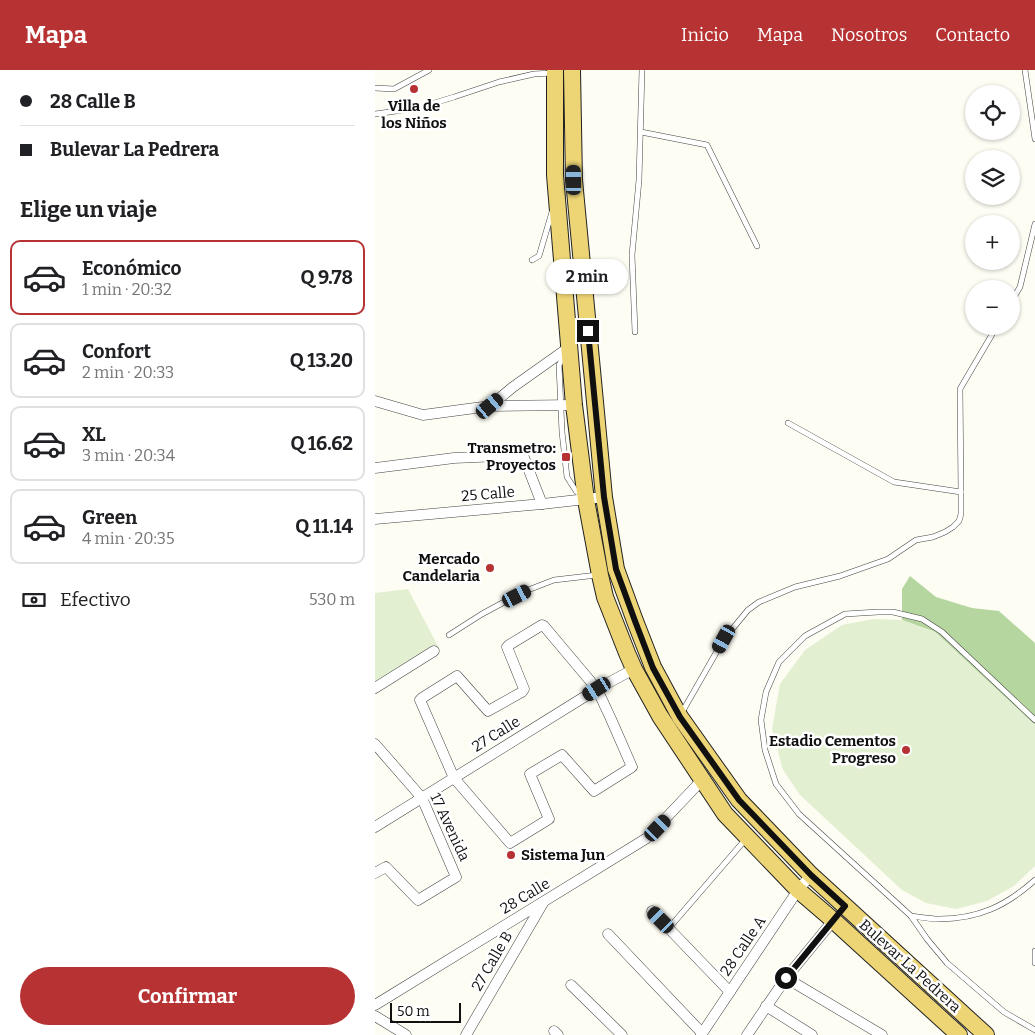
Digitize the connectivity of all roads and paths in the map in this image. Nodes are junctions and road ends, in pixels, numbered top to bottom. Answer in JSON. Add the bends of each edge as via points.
{"nodes":[{"id":1,"x":429,"y":70,"type":"edge"},
{"id":2,"x":572,"y":70,"type":"edge"},
{"id":3,"x":642,"y":70,"type":"edge"},
{"id":4,"x":1025,"y":70,"type":"edge"},
{"id":5,"x":555,"y":72,"type":"edge"},
{"id":6,"x":375,"y":88,"type":"edge"},
{"id":7,"x":375,"y":114,"type":"edge"},
{"id":8,"x":641,"y":132,"type":"junction"},
{"id":9,"x":1035,"y":139,"type":"edge"},
{"id":10,"x":556,"y":197,"type":"junction"},
{"id":11,"x":1035,"y":224,"type":"edge"},
{"id":12,"x":757,"y":246,"type":"dead end"},
{"id":13,"x":532,"y":260,"type":"dead end"},
{"id":14,"x":1020,"y":287,"type":"edge"},
{"id":15,"x":635,"y":332,"type":"dead end"},
{"id":16,"x":992,"y":335,"type":"edge"},
{"id":17,"x":568,"y":348,"type":"junction"},
{"id":18,"x":375,"y":401,"type":"edge"},
{"id":19,"x":567,"y":405,"type":"junction"},
{"id":20,"x":490,"y":406,"type":"junction"},
{"id":21,"x":788,"y":423,"type":"dead end"},
{"id":22,"x":375,"y":468,"type":"edge"},
{"id":23,"x":961,"y":492,"type":"junction"},
{"id":24,"x":604,"y":497,"type":"junction"},
{"id":25,"x":586,"y":500,"type":"junction"},
{"id":26,"x":542,"y":504,"type":"junction"},
{"id":27,"x":375,"y":519,"type":"edge"},
{"id":28,"x":600,"y":575,"type":"junction"},
{"id":29,"x":449,"y":635,"type":"dead end"},
{"id":30,"x":434,"y":651,"type":"dead end"},
{"id":31,"x":634,"y":669,"type":"junction"},
{"id":32,"x":375,"y":688,"type":"edge"},
{"id":33,"x":597,"y":689,"type":"junction"},
{"id":34,"x":680,"y":717,"type":"junction"},
{"id":35,"x":1035,"y":720,"type":"edge"},
{"id":36,"x":375,"y":744,"type":"edge"},
{"id":37,"x":454,"y":778,"type":"junction"},
{"id":38,"x":702,"y":780,"type":"junction"},
{"id":39,"x":422,"y":798,"type":"junction"},
{"id":40,"x":375,"y":827,"type":"edge"},
{"id":41,"x":747,"y":838,"type":"junction"},
{"id":42,"x":375,"y":873,"type":"edge"},
{"id":43,"x":811,"y":875,"type":"junction"},
{"id":44,"x":1035,"y":880,"type":"edge"},
{"id":45,"x":798,"y":890,"type":"junction"},
{"id":46,"x":543,"y":902,"type":"junction"},
{"id":47,"x":845,"y":906,"type":"junction"},
{"id":48,"x":652,"y":912,"type":"dead end"},
{"id":49,"x":911,"y":916,"type":"junction"},
{"id":50,"x":833,"y":920,"type":"junction"},
{"id":51,"x":669,"y":928,"type":"junction"},
{"id":52,"x":608,"y":934,"type":"dead end"},
{"id":53,"x":1035,"y":950,"type":"edge"},
{"id":54,"x":1035,"y":963,"type":"edge"},
{"id":55,"x":786,"y":978,"type":"junction"},
{"id":56,"x":571,"y":985,"type":"dead end"},
{"id":57,"x":730,"y":992,"type":"junction"},
{"id":58,"x":375,"y":1005,"type":"edge"},
{"id":59,"x":766,"y":1006,"type":"junction"},
{"id":60,"x":375,"y":1016,"type":"edge"},
{"id":61,"x":1035,"y":1030,"type":"edge"},
{"id":62,"x":702,"y":1034,"type":"edge"},
{"id":63,"x":406,"y":1035,"type":"edge"},
{"id":64,"x":466,"y":1035,"type":"edge"},
{"id":65,"x":622,"y":1035,"type":"edge"},
{"id":66,"x":747,"y":1035,"type":"edge"},
{"id":67,"x":812,"y":1035,"type":"edge"},
{"id":68,"x":881,"y":1035,"type":"edge"},
{"id":69,"x":959,"y":1035,"type":"edge"},
{"id":70,"x":986,"y":1035,"type":"edge"}],
"edges":[{"from":1,"to":6,"type":"lane","via":[[394,89]]},
{"from":2,"to":24,"type":"main road","name":"Bulevar La Pedrera","via":[[574,180]]},
{"from":3,"to":8,"type":"lane"},
{"from":4,"to":9,"type":"lane"},
{"from":5,"to":7,"type":"lane","via":[[499,82],[418,108]]},
{"from":5,"to":10,"type":"main road","name":"Bulevar La Pedrera"},
{"from":8,"to":12,"type":"lane","via":[[707,145]]},
{"from":8,"to":15,"type":"lane","via":[[632,256]]},
{"from":10,"to":13,"type":"lane","via":[[539,256]]},
{"from":10,"to":17,"type":"main road","name":"Bulevar La Pedrera"},
{"from":11,"to":14,"type":"lane"},
{"from":16,"to":23,"type":"lane","via":[[960,389]]},
{"from":17,"to":19,"type":"main road","name":"Bulevar La Pedrera"},
{"from":17,"to":20,"type":"street"},
{"from":18,"to":20,"type":"street","via":[[423,415]]},
{"from":19,"to":20,"type":"street"},
{"from":19,"to":25,"type":"main road","name":"Bulevar La Pedrera"},
{"from":21,"to":23,"type":"lane","via":[[894,482]]},
{"from":22,"to":26,"type":"street","via":[[454,458],[521,455]]},
{"from":23,"to":34,"type":"lane","via":[[959,521],[945,532],[916,540],[888,559],[795,587],[748,610],[724,639]]},
{"from":24,"to":25,"type":"street","name":"25 Calle"},
{"from":24,"to":34,"type":"main road","name":"Bulevar La Pedrera","via":[[616,569],[653,668]]},
{"from":25,"to":26,"type":"street","name":"25 Calle"},
{"from":25,"to":28,"type":"main road","name":"Bulevar La Pedrera"},
{"from":26,"to":27,"type":"street","name":"25 Calle"},
{"from":28,"to":29,"type":"lane","via":[[554,580],[528,590]]},
{"from":28,"to":31,"type":"main road","name":"Bulevar La Pedrera","via":[[605,597]]},
{"from":30,"to":32,"type":"street"},
{"from":31,"to":33,"type":"street","name":"27 Calle"},
{"from":31,"to":38,"type":"main road","name":"Bulevar La Pedrera"},
{"from":33,"to":37,"type":"street","name":"27 Calle"},
{"from":33,"to":37,"type":"street","via":[[542,625],[507,647],[523,691],[489,712],[457,676],[421,700]]},
{"from":33,"to":37,"type":"street","via":[[632,767],[594,791],[562,755],[530,774],[549,819],[510,843]]},
{"from":34,"to":43,"type":"main road","name":"Bulevar La Pedrera","via":[[739,800]]},
{"from":35,"to":49,"type":"lane","via":[[942,632],[922,620],[893,612],[845,614],[805,636],[779,662],[766,692],[761,720],[765,750],[776,784],[799,814]]},
{"from":36,"to":39,"type":"street","name":"17 Avenida"},
{"from":37,"to":39,"type":"street","name":"27 Calle"},
{"from":38,"to":41,"type":"main road","name":"Bulevar La Pedrera","via":[[725,814]]},
{"from":38,"to":46,"type":"street","name":"28 Calle","via":[[647,838]]},
{"from":39,"to":40,"type":"street","name":"27 Calle"},
{"from":39,"to":42,"type":"street","name":"17 Avenida","via":[[456,877],[418,900],[386,867]]},
{"from":41,"to":45,"type":"main road","name":"Bulevar La Pedrera"},
{"from":41,"to":51,"type":"lane"},
{"from":43,"to":45,"type":"street","name":"28 Calle A"},
{"from":43,"to":47,"type":"main road","name":"Bulevar La Pedrera"},
{"from":44,"to":49,"type":"lane","via":[[1007,902],[988,911],[938,919]]},
{"from":45,"to":50,"type":"main road","name":"Bulevar La Pedrera"},
{"from":45,"to":57,"type":"street","name":"28 Calle A"},
{"from":46,"to":58,"type":"street","name":"28 Calle"},
{"from":46,"to":64,"type":"street","name":"27 Calle B"},
{"from":47,"to":50,"type":"street"},
{"from":47,"to":70,"type":"main road","name":"Bulevar La Pedrera"},
{"from":48,"to":51,"type":"street"},
{"from":49,"to":61,"type":"lane","via":[[947,963],[1004,1012]]},
{"from":50,"to":55,"type":"street"},
{"from":50,"to":69,"type":"main road","name":"Bulevar La Pedrera"},
{"from":51,"to":57,"type":"street"},
{"from":52,"to":62,"type":"street"},
{"from":53,"to":54,"type":"lane"},
{"from":55,"to":59,"type":"street"},
{"from":55,"to":68,"type":"street"},
{"from":56,"to":65,"type":"street"},
{"from":57,"to":62,"type":"street","name":"28 Calle A"},
{"from":59,"to":66,"type":"street"},
{"from":59,"to":67,"type":"street"},
{"from":60,"to":63,"type":"street"}]}
